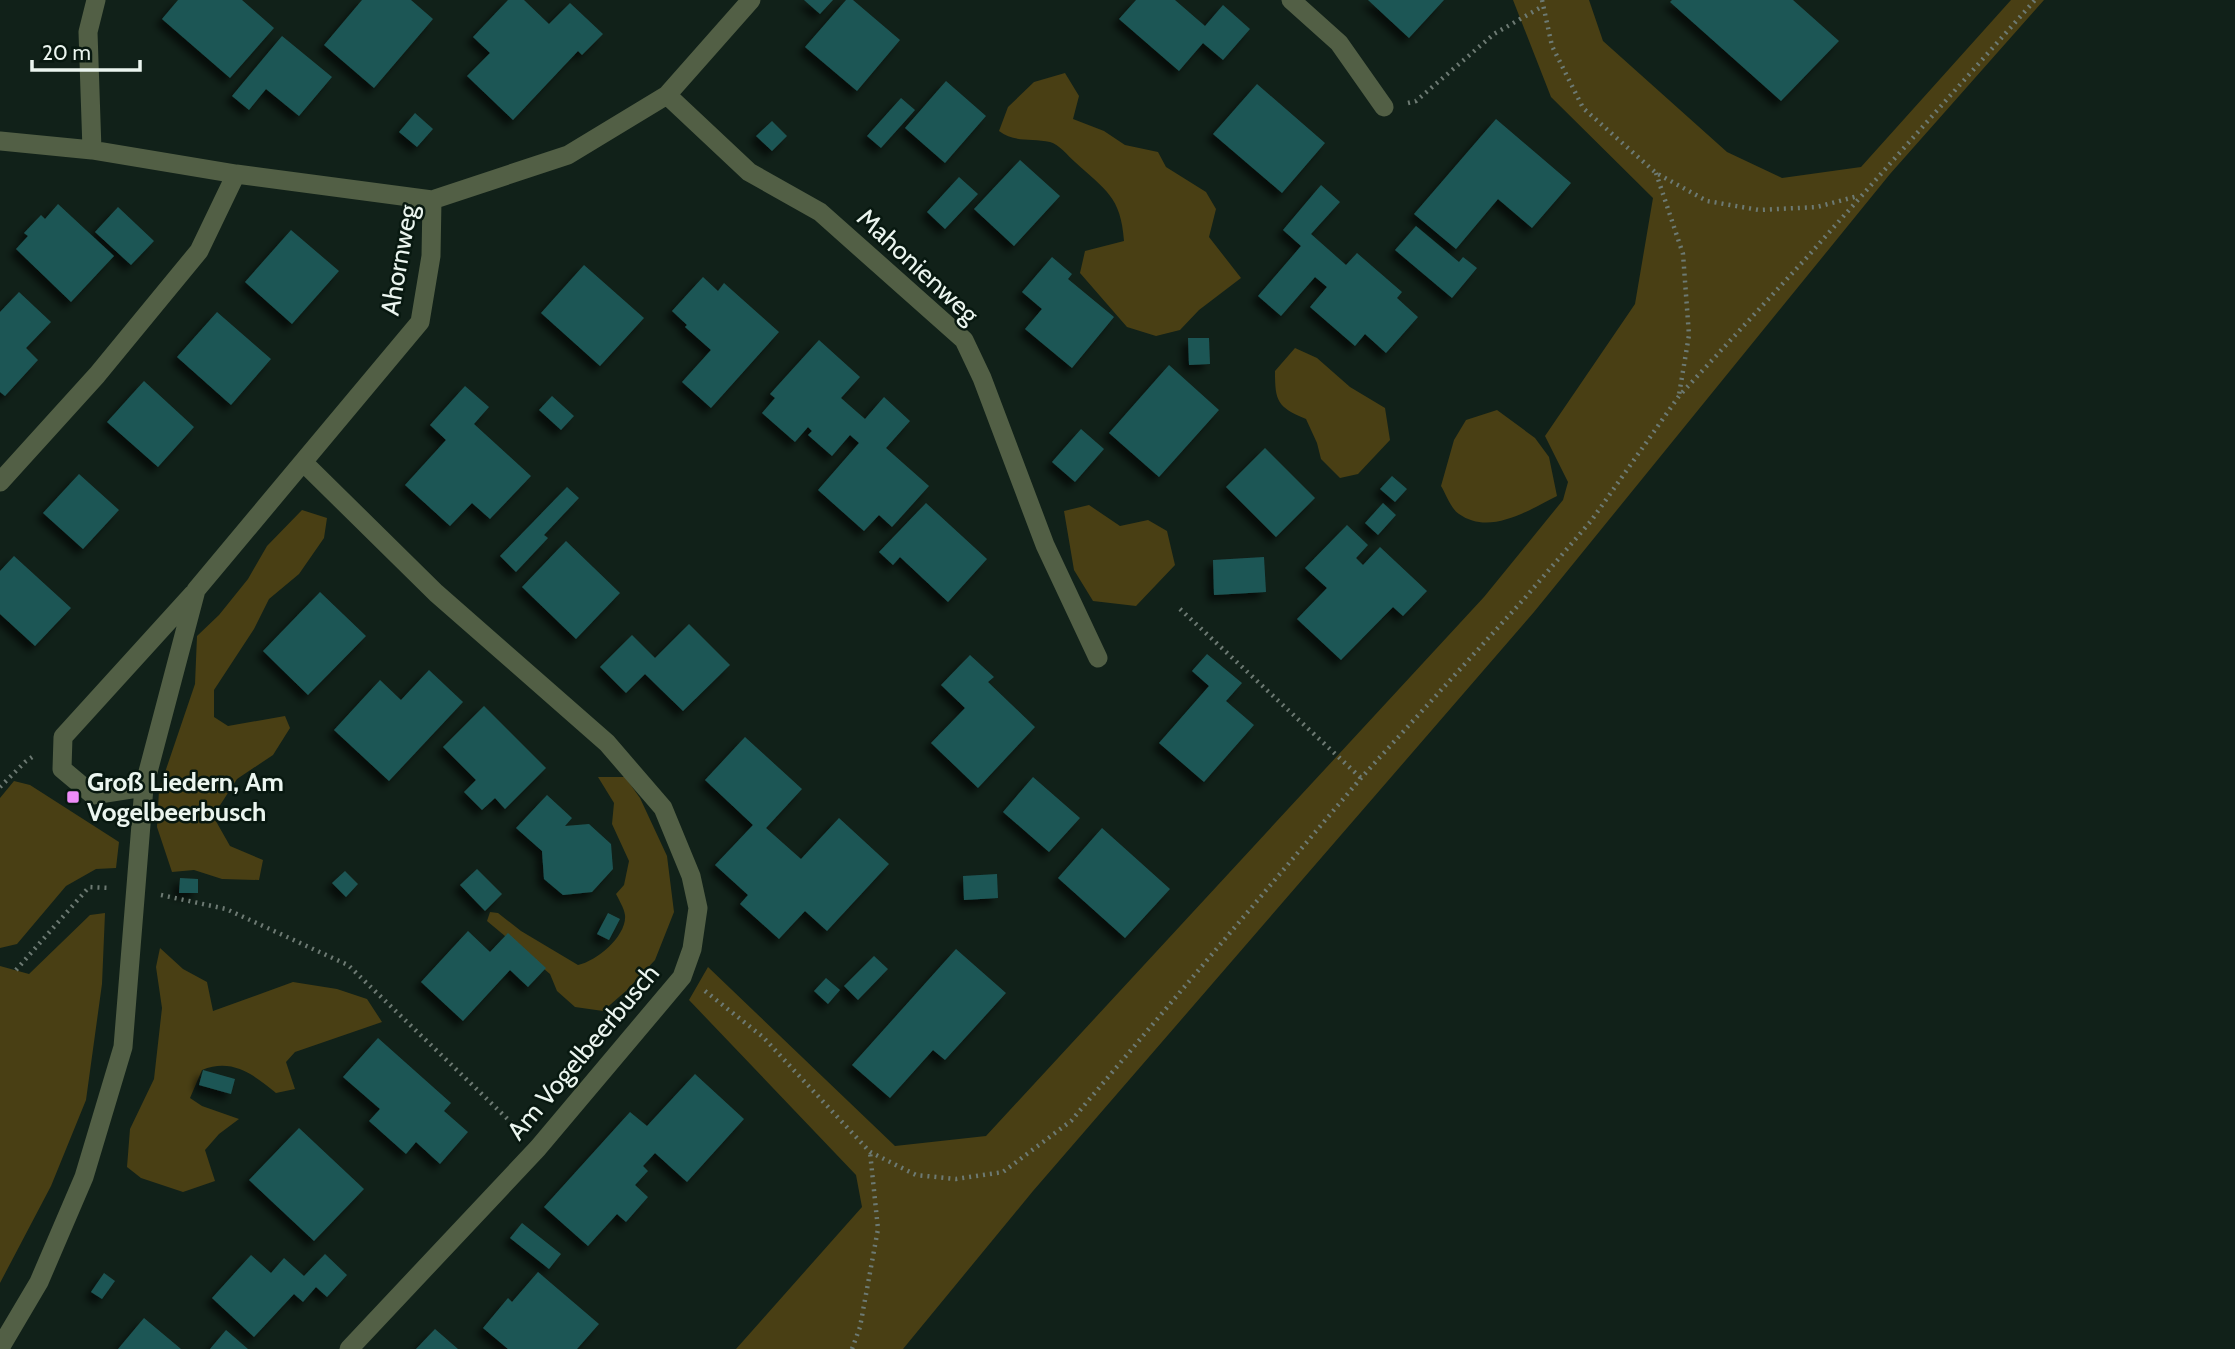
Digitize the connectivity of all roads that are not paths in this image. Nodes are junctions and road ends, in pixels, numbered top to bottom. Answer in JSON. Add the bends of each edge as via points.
{"nodes":[{"id":1,"x":96,"y":0,"type":"edge"},
{"id":2,"x":751,"y":0,"type":"edge"},
{"id":3,"x":1291,"y":0,"type":"edge"},
{"id":4,"x":667,"y":95,"type":"junction"},
{"id":5,"x":1384,"y":107,"type":"road end"},
{"id":6,"x":0,"y":141,"type":"edge"},
{"id":7,"x":92,"y":150,"type":"junction"},
{"id":8,"x":236,"y":174,"type":"junction"},
{"id":9,"x":432,"y":200,"type":"junction"},
{"id":10,"x":303,"y":462,"type":"junction"},
{"id":11,"x":0,"y":482,"type":"edge"},
{"id":12,"x":196,"y":590,"type":"junction"},
{"id":13,"x":1098,"y":658,"type":"dead end"},
{"id":14,"x":144,"y":787,"type":"junction"},
{"id":15,"x":0,"y":1348,"type":"edge"},
{"id":16,"x":349,"y":1349,"type":"edge"}],
"edges":[{"from":1,"to":7,"type":"street","via":[[88,32]]},
{"from":2,"to":4,"type":"street","name":"Ahornweg"},
{"from":3,"to":5,"type":"street","via":[[1339,43]]},
{"from":4,"to":9,"type":"street","name":"Ahornweg","via":[[568,155]]},
{"from":4,"to":13,"type":"street","name":"Mahonienweg","via":[[749,172],[820,212],[964,341],[1045,545]]},
{"from":6,"to":7,"type":"street"},
{"from":7,"to":8,"type":"street"},
{"from":8,"to":9,"type":"street"},
{"from":8,"to":11,"type":"street","via":[[199,251],[97,375]]},
{"from":9,"to":10,"type":"street","name":"Ahornweg","via":[[431,256],[420,322]]},
{"from":10,"to":12,"type":"street","name":"Ahornweg"},
{"from":10,"to":16,"type":"street","name":"Am Vogelbeerbusch","via":[[436,593],[607,743],[663,808],[691,876],[698,908],[682,977],[538,1148]]},
{"from":12,"to":14,"type":"street","name":"Ahornweg"},
{"from":12,"to":14,"type":"street","name":"Ahornweg","via":[[63,737],[62,769],[93,795]]},
{"from":14,"to":15,"type":"street","name":"Ahornweg","via":[[120,1060],[84,1177],[39,1282]]}]}
